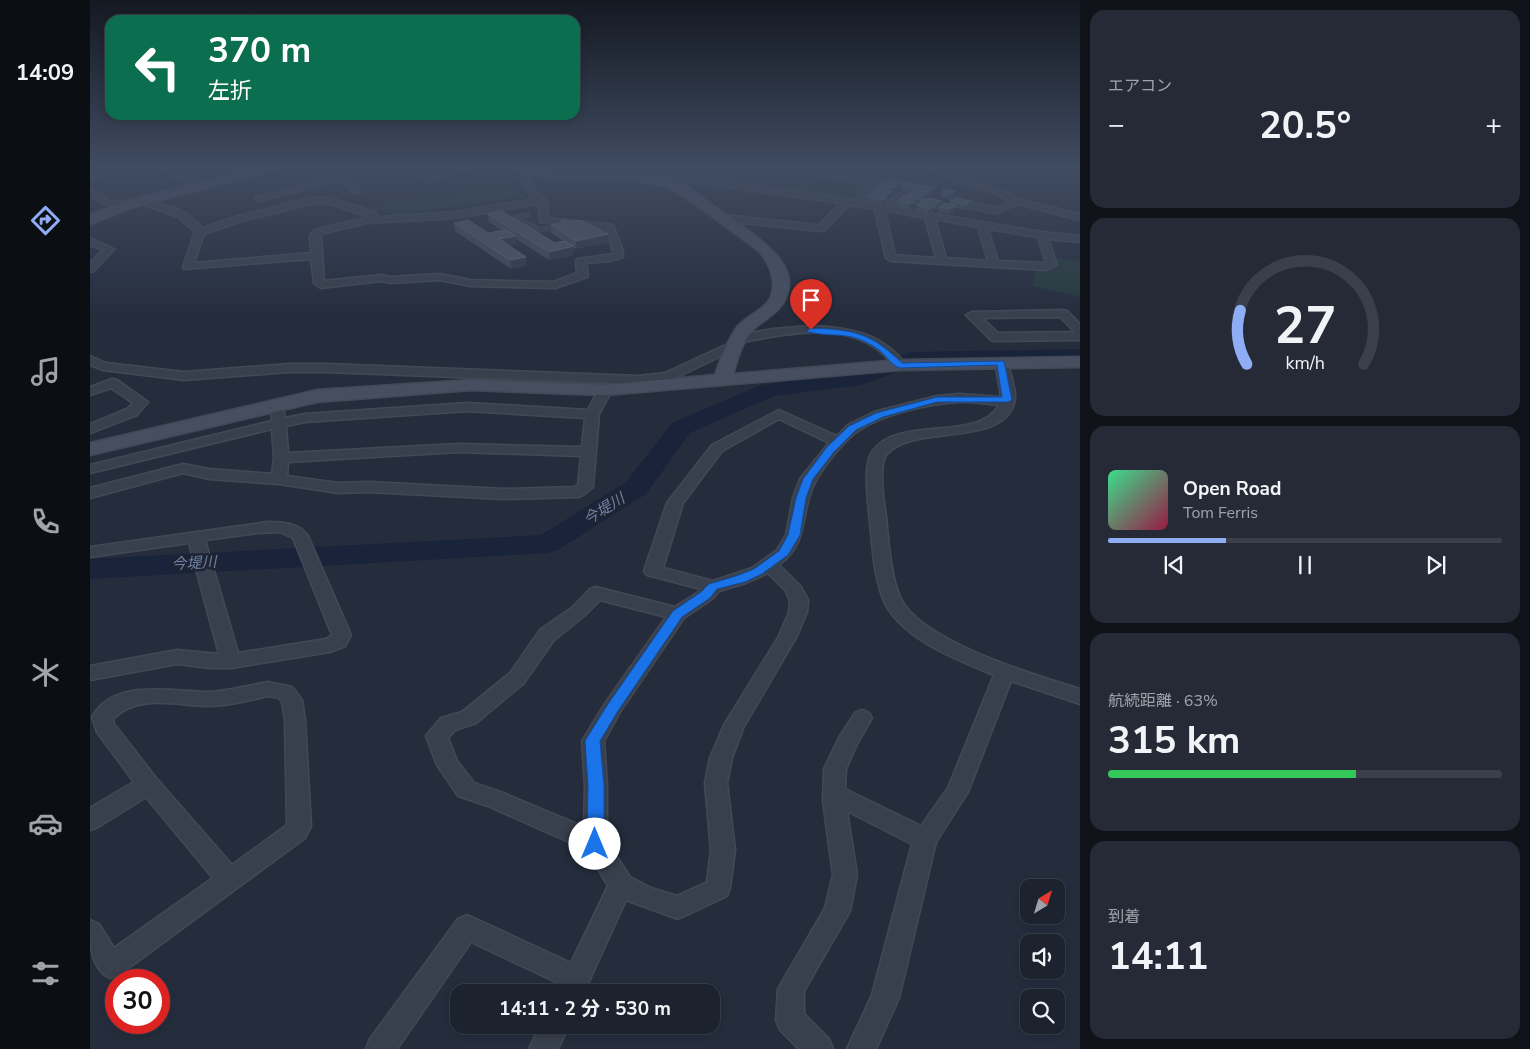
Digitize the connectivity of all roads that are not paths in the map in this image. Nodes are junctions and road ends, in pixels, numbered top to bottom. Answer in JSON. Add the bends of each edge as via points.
{"nodes":[{"id":1,"x":184,"y":218,"type":"edge"},
{"id":2,"x":242,"y":218,"type":"edge"},
{"id":3,"x":425,"y":218,"type":"edge"},
{"id":4,"x":518,"y":218,"type":"edge"},
{"id":5,"x":541,"y":218,"type":"edge"},
{"id":6,"x":722,"y":218,"type":"joint"},
{"id":7,"x":831,"y":218,"type":"edge"},
{"id":8,"x":881,"y":218,"type":"edge"},
{"id":9,"x":931,"y":218,"type":"edge"},
{"id":10,"x":941,"y":218,"type":"edge"},
{"id":11,"x":375,"y":219,"type":"joint"},
{"id":12,"x":532,"y":221,"type":"dead end"},
{"id":13,"x":526,"y":222,"type":"junction"},
{"id":14,"x":1020,"y":223,"type":"dead end"},
{"id":15,"x":982,"y":225,"type":"junction"},
{"id":16,"x":554,"y":227,"type":"edge"},
{"id":17,"x":1010,"y":230,"type":"junction"},
{"id":18,"x":200,"y":232,"type":"junction"},
{"id":19,"x":1042,"y":235,"type":"junction"},
{"id":20,"x":1080,"y":239,"type":"edge"},
{"id":21,"x":90,"y":241,"type":"edge"},
{"id":22,"x":316,"y":256,"type":"junction"},
{"id":23,"x":942,"y":261,"type":"junction"},
{"id":24,"x":994,"y":264,"type":"junction"},
{"id":25,"x":90,"y":268,"type":"edge"},
{"id":26,"x":1080,"y":331,"type":"edge"},
{"id":27,"x":1080,"y":336,"type":"edge"},
{"id":28,"x":736,"y":342,"type":"junction"},
{"id":29,"x":90,"y":360,"type":"edge"},
{"id":30,"x":1001,"y":362,"type":"junction"},
{"id":31,"x":1080,"y":362,"type":"edge"},
{"id":32,"x":900,"y":365,"type":"junction"},
{"id":33,"x":722,"y":380,"type":"junction"},
{"id":34,"x":605,"y":390,"type":"junction"},
{"id":35,"x":90,"y":392,"type":"edge"},
{"id":36,"x":1007,"y":401,"type":"junction"},
{"id":37,"x":278,"y":413,"type":"junction"},
{"id":38,"x":592,"y":414,"type":"junction"},
{"id":39,"x":90,"y":429,"type":"edge"},
{"id":40,"x":838,"y":442,"type":"junction"},
{"id":41,"x":90,"y":449,"type":"edge"},
{"id":42,"x":589,"y":452,"type":"junction"},
{"id":43,"x":281,"y":458,"type":"junction"},
{"id":44,"x":90,"y":469,"type":"edge"},
{"id":45,"x":279,"y":480,"type":"junction"},
{"id":46,"x":90,"y":493,"type":"edge"},
{"id":47,"x":196,"y":538,"type":"junction"},
{"id":48,"x":90,"y":552,"type":"edge"},
{"id":49,"x":769,"y":565,"type":"junction"},
{"id":50,"x":713,"y":586,"type":"junction"},
{"id":51,"x":678,"y":614,"type":"junction"},
{"id":52,"x":230,"y":661,"type":"junction"},
{"id":53,"x":1004,"y":672,"type":"junction"},
{"id":54,"x":90,"y":673,"type":"edge"},
{"id":55,"x":1080,"y":697,"type":"edge"},
{"id":56,"x":862,"y":718,"type":"dead end"},
{"id":57,"x":148,"y":784,"type":"junction"},
{"id":58,"x":834,"y":794,"type":"junction"},
{"id":59,"x":90,"y":820,"type":"edge"},
{"id":60,"x":925,"y":839,"type":"junction"},
{"id":61,"x":595,"y":844,"type":"junction"},
{"id":62,"x":229,"y":879,"type":"junction"},
{"id":63,"x":621,"y":885,"type":"junction"},
{"id":64,"x":90,"y":932,"type":"edge"},
{"id":65,"x":570,"y":984,"type":"edge"},
{"id":66,"x":575,"y":984,"type":"edge"},
{"id":67,"x":550,"y":1034,"type":"edge"},
{"id":68,"x":380,"y":1049,"type":"edge"},
{"id":69,"x":543,"y":1049,"type":"edge"},
{"id":70,"x":819,"y":1049,"type":"edge"},
{"id":71,"x":861,"y":1049,"type":"edge"}],
"edges":[{"from":1,"to":18,"type":"street"},
{"from":2,"to":18,"type":"street"},
{"from":3,"to":11,"type":"street"},
{"from":4,"to":13,"type":"lane"},
{"from":5,"to":22,"type":"street","via":[[610,228],[619,255],[581,261],[583,275],[555,285],[471,283],[440,277],[381,278],[321,285]]},
{"from":6,"to":7,"type":"street","via":[[822,228]]},
{"from":6,"to":28,"type":"street","via":[[764,248],[774,258],[778,270],[780,290],[776,302],[746,328]]},
{"from":8,"to":23,"type":"street","via":[[891,258]]},
{"from":9,"to":23,"type":"street"},
{"from":10,"to":15,"type":"street"},
{"from":11,"to":22,"type":"street","via":[[317,232]]},
{"from":12,"to":13,"type":"lane"},
{"from":13,"to":16,"type":"lane","via":[[540,230]]},
{"from":14,"to":17,"type":"street"},
{"from":15,"to":17,"type":"street"},
{"from":15,"to":24,"type":"street"},
{"from":17,"to":19,"type":"street"},
{"from":18,"to":22,"type":"street","via":[[188,267]]},
{"from":19,"to":20,"type":"street"},
{"from":19,"to":24,"type":"street","via":[[1052,265]]},
{"from":21,"to":25,"type":"street","via":[[109,249]]},
{"from":23,"to":24,"type":"street"},
{"from":26,"to":27,"type":"street","via":[[1063,313],[972,314],[995,337]]},
{"from":28,"to":29,"type":"street","via":[[668,376],[638,380],[317,368],[184,376],[103,366]]},
{"from":28,"to":32,"type":"street","via":[[789,331],[843,332],[881,346]]},
{"from":28,"to":33,"type":"street"},
{"from":30,"to":31,"type":"street"},
{"from":30,"to":32,"type":"street"},
{"from":30,"to":36,"type":"street"},
{"from":32,"to":33,"type":"street"},
{"from":33,"to":34,"type":"street"},
{"from":34,"to":37,"type":"street","via":[[471,384],[317,396]]},
{"from":34,"to":38,"type":"street"},
{"from":35,"to":39,"type":"street","via":[[112,383],[141,402],[132,412]]},
{"from":36,"to":40,"type":"street","via":[[959,398],[910,406],[853,428]]},
{"from":36,"to":53,"type":"street","via":[[999,415],[980,425],[912,436],[890,443],[878,455],[875,473],[878,517],[894,603],[908,622],[934,640]]},
{"from":37,"to":38,"type":"street","via":[[305,418],[467,407]]},
{"from":37,"to":41,"type":"street"},
{"from":37,"to":43,"type":"street"},
{"from":37,"to":44,"type":"street"},
{"from":38,"to":42,"type":"street"},
{"from":40,"to":49,"type":"street","via":[[808,479],[794,535],[784,553]]},
{"from":40,"to":50,"type":"street","via":[[779,414],[717,448],[675,503],[653,571]]},
{"from":42,"to":43,"type":"street","via":[[459,448]]},
{"from":42,"to":45,"type":"street","via":[[585,487],[578,492],[504,494],[338,488]]},
{"from":43,"to":45,"type":"street"},
{"from":45,"to":46,"type":"street","via":[[210,474],[183,468]]},
{"from":47,"to":48,"type":"street"},
{"from":47,"to":52,"type":"street"},
{"from":47,"to":52,"type":"street","via":[[275,527],[296,532],[340,626],[341,638],[330,645]]},
{"from":49,"to":50,"type":"street","via":[[740,579]]},
{"from":49,"to":63,"type":"street","via":[[792,587],[799,600],[798,612],[788,636],[734,725],[721,758],[716,783],[723,850],[718,888],[678,908],[645,898]]},
{"from":50,"to":51,"type":"street","via":[[706,595]]},
{"from":51,"to":61,"type":"street","via":[[592,741],[596,785]]},
{"from":51,"to":61,"type":"street","via":[[596,593],[579,611],[547,635],[517,678],[469,718],[448,724],[437,736],[448,765],[466,790],[495,799]]},
{"from":52,"to":54,"type":"street","via":[[177,658]]},
{"from":53,"to":55,"type":"street"},
{"from":53,"to":60,"type":"street","via":[[957,792]]},
{"from":56,"to":58,"type":"street","via":[[835,769]]},
{"from":57,"to":59,"type":"street"},
{"from":57,"to":62,"type":"street"},
{"from":57,"to":62,"type":"street","via":[[104,726],[102,717],[113,706],[156,696],[212,699],[268,689],[285,692],[292,700],[299,826],[297,831]]},
{"from":58,"to":60,"type":"street"},
{"from":58,"to":70,"type":"street","via":[[845,875],[837,911],[791,988],[790,1020]]},
{"from":60,"to":71,"type":"street","via":[[886,998]]},
{"from":61,"to":63,"type":"street"},
{"from":62,"to":64,"type":"street","via":[[110,966]]},
{"from":63,"to":66,"type":"street"},
{"from":65,"to":68,"type":"street","via":[[467,927]]},
{"from":67,"to":69,"type":"street"}]}
